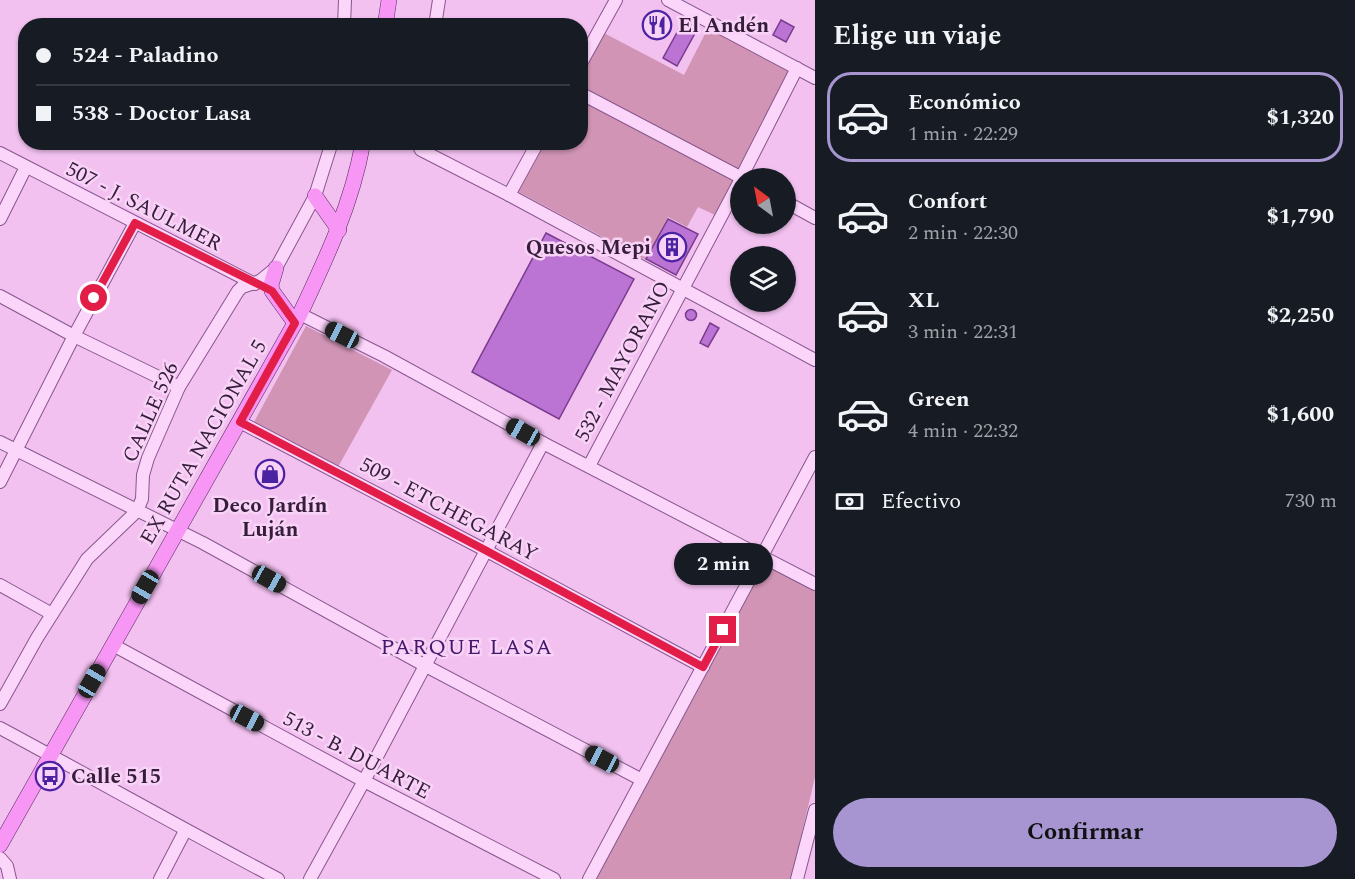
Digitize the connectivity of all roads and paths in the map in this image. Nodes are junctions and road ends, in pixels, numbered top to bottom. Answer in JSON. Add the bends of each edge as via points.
{"nodes":[{"id":1,"x":345,"y":0,"type":"edge"},
{"id":2,"x":389,"y":0,"type":"edge"},
{"id":3,"x":439,"y":0,"type":"edge"},
{"id":4,"x":616,"y":0,"type":"edge"},
{"id":5,"x":668,"y":0,"type":"edge"},
{"id":6,"x":344,"y":18,"type":"edge"},
{"id":7,"x":386,"y":18,"type":"edge"},
{"id":8,"x":438,"y":18,"type":"edge"},
{"id":9,"x":588,"y":51,"type":"edge"},
{"id":10,"x":797,"y":68,"type":"junction"},
{"id":11,"x":815,"y":78,"type":"edge"},
{"id":12,"x":588,"y":97,"type":"edge"},
{"id":13,"x":329,"y":150,"type":"edge"},
{"id":14,"x":361,"y":150,"type":"edge"},
{"id":15,"x":421,"y":150,"type":"edge"},
{"id":16,"x":534,"y":150,"type":"edge"},
{"id":17,"x":0,"y":153,"type":"edge"},
{"id":18,"x":26,"y":167,"type":"junction"},
{"id":19,"x":747,"y":168,"type":"edge"},
{"id":20,"x":730,"y":173,"type":"edge"},
{"id":21,"x":509,"y":195,"type":"junction"},
{"id":22,"x":315,"y":196,"type":"junction"},
{"id":23,"x":730,"y":199,"type":"edge"},
{"id":24,"x":796,"y":208,"type":"edge"},
{"id":25,"x":815,"y":218,"type":"edge"},
{"id":26,"x":0,"y":219,"type":"edge"},
{"id":27,"x":135,"y":223,"type":"junction"},
{"id":28,"x":339,"y":230,"type":"junction"},
{"id":29,"x":276,"y":268,"type":"junction"},
{"id":30,"x":253,"y":283,"type":"junction"},
{"id":31,"x":682,"y":288,"type":"junction"},
{"id":32,"x":272,"y":291,"type":"junction"},
{"id":33,"x":0,"y":296,"type":"edge"},
{"id":34,"x":297,"y":319,"type":"junction"},
{"id":35,"x":74,"y":336,"type":"junction"},
{"id":36,"x":815,"y":360,"type":"edge"},
{"id":37,"x":179,"y":387,"type":"junction"},
{"id":38,"x":240,"y":422,"type":"junction"},
{"id":39,"x":0,"y":442,"type":"edge"},
{"id":40,"x":543,"y":443,"type":"junction"},
{"id":41,"x":17,"y":451,"type":"junction"},
{"id":42,"x":815,"y":458,"type":"edge"},
{"id":43,"x":589,"y":466,"type":"junction"},
{"id":44,"x":0,"y":482,"type":"edge"},
{"id":45,"x":136,"y":511,"type":"junction"},
{"id":46,"x":178,"y":530,"type":"junction"},
{"id":47,"x":485,"y":550,"type":"junction"},
{"id":48,"x":762,"y":556,"type":"junction"},
{"id":49,"x":815,"y":584,"type":"edge"},
{"id":50,"x":0,"y":585,"type":"edge"},
{"id":51,"x":52,"y":614,"type":"junction"},
{"id":52,"x":113,"y":645,"type":"junction"},
{"id":53,"x":424,"y":665,"type":"junction"},
{"id":54,"x":703,"y":667,"type":"junction"},
{"id":55,"x":0,"y":704,"type":"edge"},
{"id":56,"x":0,"y":729,"type":"edge"},
{"id":57,"x":50,"y":755,"type":"junction"},
{"id":58,"x":642,"y":780,"type":"junction"},
{"id":59,"x":364,"y":781,"type":"junction"},
{"id":60,"x":815,"y":810,"type":"edge"},
{"id":61,"x":185,"y":831,"type":"junction"},
{"id":62,"x":0,"y":845,"type":"edge"},
{"id":63,"x":0,"y":858,"type":"edge"},
{"id":64,"x":10,"y":879,"type":"edge"},
{"id":65,"x":160,"y":879,"type":"edge"},
{"id":66,"x":278,"y":879,"type":"edge"},
{"id":67,"x":310,"y":879,"type":"edge"},
{"id":68,"x":554,"y":879,"type":"edge"},
{"id":69,"x":589,"y":879,"type":"edge"},
{"id":70,"x":797,"y":879,"type":"edge"}],
"edges":[{"from":1,"to":6,"type":"street"},
{"from":2,"to":7,"type":"main road"},
{"from":3,"to":8,"type":"street"},
{"from":4,"to":9,"type":"street"},
{"from":5,"to":10,"type":"street"},
{"from":10,"to":11,"type":"street"},
{"from":10,"to":19,"type":"street","name":"532 - MAYORANO"},
{"from":12,"to":20,"type":"street"},
{"from":13,"to":22,"type":"street"},
{"from":14,"to":28,"type":"main road","name":"EX RUTA NACIONAL 5"},
{"from":15,"to":21,"type":"street"},
{"from":16,"to":21,"type":"street"},
{"from":17,"to":18,"type":"street","name":"507 - J. SAULMER"},
{"from":18,"to":26,"type":"street"},
{"from":18,"to":27,"type":"street","name":"507 - J. SAULMER"},
{"from":21,"to":31,"type":"street"},
{"from":22,"to":28,"type":"main road"},
{"from":22,"to":29,"type":"street"},
{"from":23,"to":31,"type":"street","name":"532 - MAYORANO"},
{"from":24,"to":25,"type":"street"},
{"from":27,"to":30,"type":"street","name":"507 - J. SAULMER"},
{"from":27,"to":35,"type":"street"},
{"from":28,"to":34,"type":"main road","name":"EX RUTA NACIONAL 5"},
{"from":29,"to":30,"type":"street","name":"CALLE 526"},
{"from":29,"to":32,"type":"main road"},
{"from":30,"to":32,"type":"street","name":"507 - J. SAULMER"},
{"from":30,"to":37,"type":"street","name":"CALLE 526","via":[[238,291]]},
{"from":31,"to":36,"type":"street"},
{"from":31,"to":43,"type":"street","name":"532 - MAYORANO"},
{"from":32,"to":34,"type":"main road"},
{"from":33,"to":35,"type":"street"},
{"from":34,"to":38,"type":"main road","name":"EX RUTA NACIONAL 5"},
{"from":34,"to":40,"type":"street","via":[[384,356]]},
{"from":35,"to":37,"type":"street"},
{"from":35,"to":41,"type":"street"},
{"from":37,"to":45,"type":"street","name":"CALLE 526","via":[[148,458],[142,499]]},
{"from":38,"to":46,"type":"main road","name":"EX RUTA NACIONAL 5"},
{"from":38,"to":47,"type":"street","name":"509 - ETCHEGARAY"},
{"from":39,"to":41,"type":"street"},
{"from":40,"to":43,"type":"street"},
{"from":40,"to":47,"type":"street","name":"532 - MAYORANO"},
{"from":41,"to":44,"type":"street"},
{"from":41,"to":45,"type":"street"},
{"from":42,"to":48,"type":"street"},
{"from":43,"to":48,"type":"street"},
{"from":45,"to":46,"type":"street"},
{"from":45,"to":51,"type":"street","via":[[87,559]]},
{"from":46,"to":52,"type":"main road","name":"EX RUTA NACIONAL 5"},
{"from":46,"to":53,"type":"street"},
{"from":47,"to":53,"type":"street","name":"532 - MAYORANO"},
{"from":47,"to":54,"type":"street","name":"509 - ETCHEGARAY"},
{"from":48,"to":49,"type":"street"},
{"from":48,"to":54,"type":"street"},
{"from":50,"to":51,"type":"street"},
{"from":51,"to":55,"type":"street"},
{"from":52,"to":57,"type":"main road","name":"EX RUTA NACIONAL 5"},
{"from":52,"to":59,"type":"street","name":"513 - B. DUARTE"},
{"from":53,"to":58,"type":"street"},
{"from":53,"to":59,"type":"street","name":"532 - MAYORANO"},
{"from":54,"to":58,"type":"street"},
{"from":56,"to":57,"type":"street"},
{"from":57,"to":61,"type":"street"},
{"from":57,"to":62,"type":"main road","name":"EX RUTA NACIONAL 5"},
{"from":58,"to":69,"type":"street"},
{"from":59,"to":67,"type":"street","name":"532 - MAYORANO"},
{"from":59,"to":68,"type":"street","name":"513 - B. DUARTE"},
{"from":60,"to":70,"type":"street"},
{"from":61,"to":65,"type":"street"},
{"from":61,"to":66,"type":"street"},
{"from":63,"to":64,"type":"street"}]}
